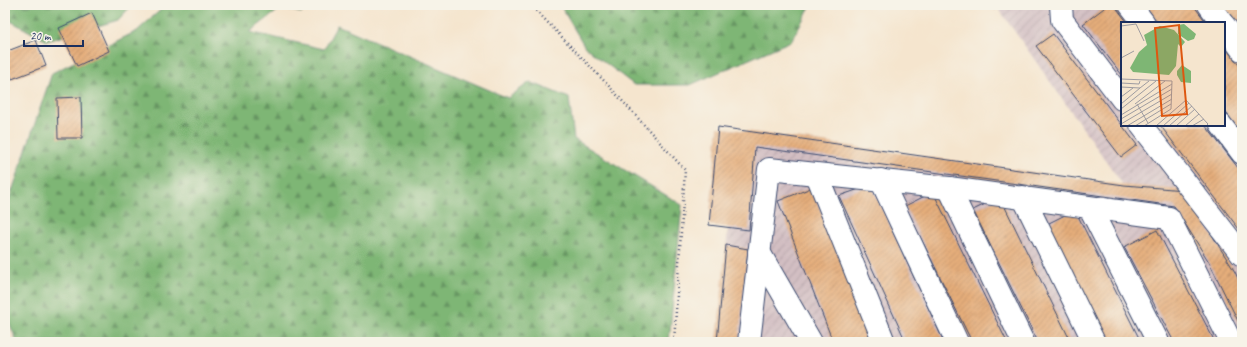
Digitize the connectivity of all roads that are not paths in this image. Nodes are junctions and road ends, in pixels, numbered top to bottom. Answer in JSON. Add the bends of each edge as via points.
{"nodes":[{"id":1,"x":1061,"y":5,"type":"edge"},
{"id":2,"x":1130,"y":5,"type":"edge"},
{"id":3,"x":1209,"y":5,"type":"edge"},
{"id":4,"x":1143,"y":22,"type":"edge"},
{"id":5,"x":1221,"y":22,"type":"edge"},
{"id":6,"x":1225,"y":27,"type":"edge"},
{"id":7,"x":1242,"y":50,"type":"edge"},
{"id":8,"x":1121,"y":99,"type":"edge"},
{"id":9,"x":1142,"y":126,"type":"edge"},
{"id":10,"x":1222,"y":126,"type":"edge"},
{"id":11,"x":1242,"y":153,"type":"edge"},
{"id":12,"x":817,"y":175,"type":"junction"},
{"id":13,"x":881,"y":180,"type":"junction"},
{"id":14,"x":949,"y":188,"type":"junction"},
{"id":15,"x":1023,"y":197,"type":"junction"},
{"id":16,"x":1090,"y":208,"type":"junction"},
{"id":17,"x":759,"y":252,"type":"junction"},
{"id":18,"x":1242,"y":255,"type":"edge"},
{"id":19,"x":749,"y":342,"type":"edge"},
{"id":20,"x":811,"y":342,"type":"edge"},
{"id":21,"x":884,"y":342,"type":"edge"},
{"id":22,"x":957,"y":342,"type":"edge"},
{"id":23,"x":1024,"y":342,"type":"edge"},
{"id":24,"x":1094,"y":342,"type":"edge"},
{"id":25,"x":1158,"y":342,"type":"edge"},
{"id":26,"x":1231,"y":342,"type":"edge"}],
"edges":[{"from":1,"to":8,"type":"lane","via":[[1062,20]]},
{"from":2,"to":4,"type":"lane"},
{"from":3,"to":5,"type":"lane"},
{"from":6,"to":7,"type":"lane"},
{"from":9,"to":18,"type":"lane"},
{"from":10,"to":11,"type":"lane"},
{"from":12,"to":13,"type":"lane"},
{"from":12,"to":17,"type":"lane","via":[[769,169]]},
{"from":12,"to":21,"type":"lane"},
{"from":13,"to":14,"type":"lane"},
{"from":13,"to":22,"type":"lane"},
{"from":14,"to":15,"type":"lane"},
{"from":14,"to":23,"type":"lane"},
{"from":15,"to":16,"type":"lane"},
{"from":15,"to":24,"type":"lane"},
{"from":16,"to":25,"type":"lane"},
{"from":16,"to":26,"type":"lane","via":[[1169,218]]},
{"from":17,"to":19,"type":"lane"},
{"from":17,"to":20,"type":"lane"}]}
